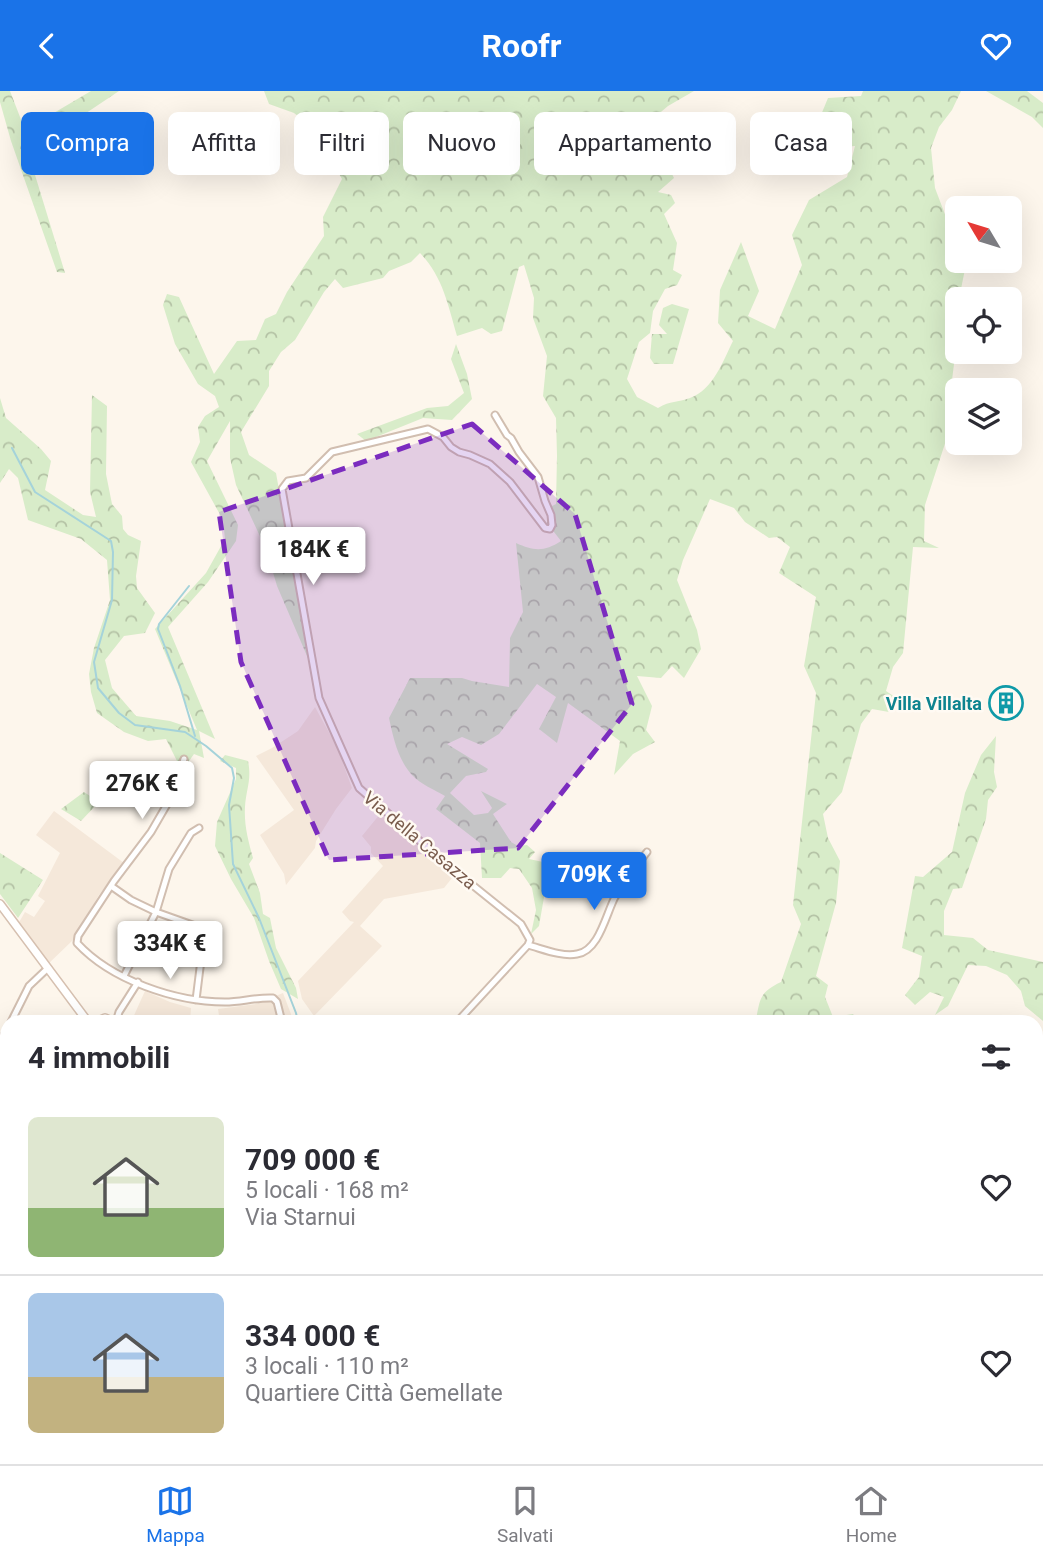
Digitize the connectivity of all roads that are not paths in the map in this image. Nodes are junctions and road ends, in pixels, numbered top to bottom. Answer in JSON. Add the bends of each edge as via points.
{"nodes":[{"id":1,"x":495,"y":415,"type":"dead end"},
{"id":2,"x":184,"y":759,"type":"dead end"},
{"id":3,"x":199,"y":828,"type":"dead end"},
{"id":4,"x":647,"y":852,"type":"dead end"},
{"id":5,"x":111,"y":886,"type":"junction"},
{"id":6,"x":0,"y":904,"type":"edge"},
{"id":7,"x":156,"y":912,"type":"junction"},
{"id":8,"x":528,"y":945,"type":"junction"},
{"id":9,"x":48,"y":968,"type":"junction"},
{"id":10,"x":124,"y":976,"type":"junction"},
{"id":11,"x":138,"y":982,"type":"junction"},
{"id":12,"x":196,"y":1000,"type":"junction"},
{"id":13,"x":83,"y":1013,"type":"joint"},
{"id":14,"x":14,"y":1015,"type":"edge"},
{"id":15,"x":86,"y":1015,"type":"edge"},
{"id":16,"x":117,"y":1015,"type":"edge"},
{"id":17,"x":280,"y":1015,"type":"edge"},
{"id":18,"x":463,"y":1015,"type":"edge"}],
"edges":[{"from":1,"to":8,"type":"street","name":"Via della Casazza","via":[[538,477],[551,515],[550,529],[490,464],[459,452],[428,429],[332,452],[306,478],[288,481],[282,489],[319,698],[359,788],[521,924]]},
{"from":2,"to":5,"type":"street","via":[[173,794]]},
{"from":3,"to":7,"type":"street","via":[[191,833],[169,869]]},
{"from":4,"to":8,"type":"street","via":[[615,897],[589,949],[566,954]]},
{"from":5,"to":7,"type":"street"},
{"from":5,"to":10,"type":"street","via":[[77,941]]},
{"from":6,"to":9,"type":"main road"},
{"from":7,"to":10,"type":"street"},
{"from":7,"to":12,"type":"street","via":[[203,930]]},
{"from":8,"to":18,"type":"street"},
{"from":9,"to":13,"type":"main road"},
{"from":9,"to":14,"type":"street","via":[[29,986]]},
{"from":10,"to":11,"type":"street"},
{"from":11,"to":12,"type":"street"},
{"from":11,"to":16,"type":"street"},
{"from":12,"to":17,"type":"street","via":[[236,1002],[271,997]]},
{"from":13,"to":15,"type":"main road"}]}
